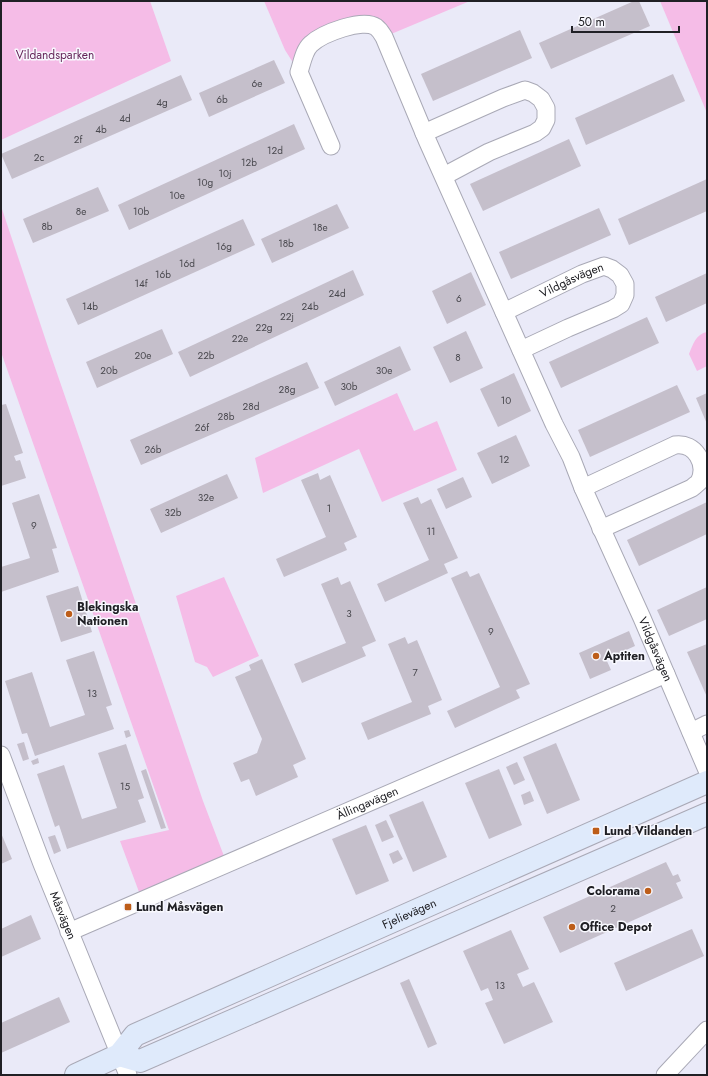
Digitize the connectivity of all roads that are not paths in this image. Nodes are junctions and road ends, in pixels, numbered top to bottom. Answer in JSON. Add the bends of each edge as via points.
{"nodes":[{"id":1,"x":424,"y":133,"type":"junction"},
{"id":2,"x":331,"y":146,"type":"dead end"},
{"id":3,"x":444,"y":176,"type":"junction"},
{"id":4,"x":504,"y":312,"type":"junction"},
{"id":5,"x":522,"y":350,"type":"junction"},
{"id":6,"x":583,"y":488,"type":"junction"},
{"id":7,"x":601,"y":529,"type":"junction"},
{"id":8,"x":666,"y":674,"type":"junction"},
{"id":9,"x":707,"y":724,"type":"edge"},
{"id":10,"x":691,"y":732,"type":"junction"},
{"id":11,"x":1,"y":756,"type":"edge"},
{"id":12,"x":707,"y":770,"type":"edge"},
{"id":13,"x":707,"y":782,"type":"edge"},
{"id":14,"x":707,"y":814,"type":"edge"},
{"id":15,"x":69,"y":932,"type":"junction"},
{"id":16,"x":707,"y":1030,"type":"edge"},
{"id":17,"x":119,"y":1055,"type":"junction"},
{"id":18,"x":76,"y":1075,"type":"edge"},
{"id":19,"x":128,"y":1075,"type":"edge"},
{"id":20,"x":665,"y":1075,"type":"edge"}],
"edges":[{"from":1,"to":2,"type":"street","name":"Vildgåsvägen","via":[[384,37],[376,27],[362,24],[338,30],[311,44],[299,72]]},
{"from":1,"to":3,"type":"street","name":"Vildgåsvägen"},
{"from":1,"to":3,"type":"street","via":[[525,90],[541,99],[546,108],[546,120],[542,128],[535,133],[489,152]]},
{"from":3,"to":4,"type":"street","name":"Vildgåsvägen"},
{"from":4,"to":5,"type":"street","name":"Vildgåsvägen"},
{"from":4,"to":5,"type":"street","name":"Vildgåsvägen","via":[[604,266],[620,275],[625,284],[625,295],[621,304]]},
{"from":5,"to":6,"type":"street","name":"Vildgåsvägen"},
{"from":6,"to":7,"type":"street","name":"Vildgåsvägen"},
{"from":6,"to":7,"type":"street","via":[[675,445],[691,446],[704,462],[700,481],[692,488]]},
{"from":7,"to":8,"type":"street","name":"Vildgåsvägen"},
{"from":8,"to":10,"type":"street","name":"Vildgåsvägen"},
{"from":8,"to":15,"type":"street","name":"Ällingavägen"},
{"from":9,"to":10,"type":"street"},
{"from":10,"to":12,"type":"street","name":"Vildgåsvägen"},
{"from":11,"to":15,"type":"street","name":"Måsvägen"},
{"from":13,"to":17,"type":"main road","name":"Fjelievägen","via":[[135,1035]]},
{"from":14,"to":17,"type":"main road","via":[[140,1061]]},
{"from":15,"to":17,"type":"street","name":"Måsvägen"},
{"from":16,"to":20,"type":"street"},
{"from":17,"to":18,"type":"main road","name":"Fjelievägen"},
{"from":17,"to":19,"type":"street","name":"Måsvägen"}]}
